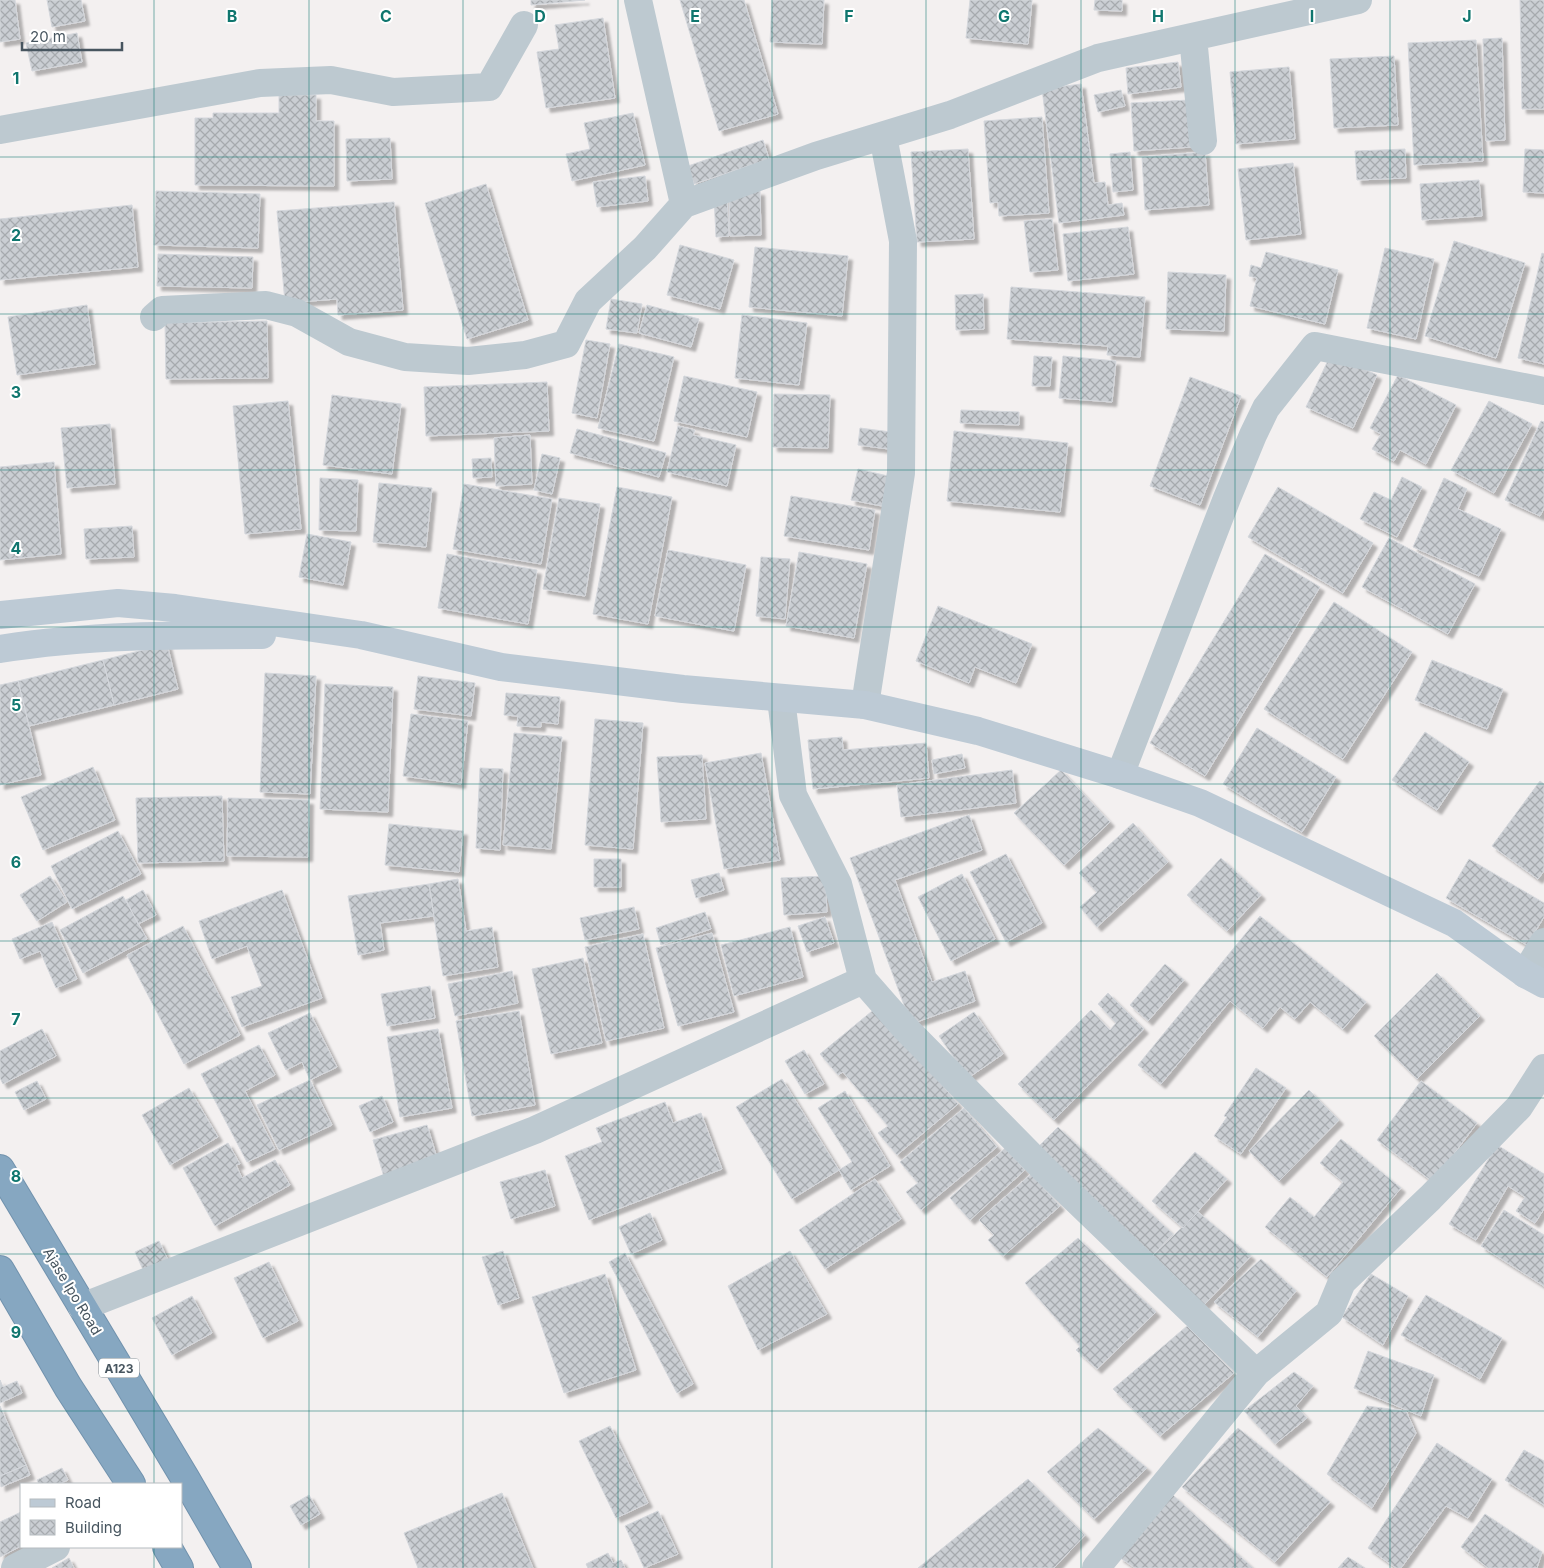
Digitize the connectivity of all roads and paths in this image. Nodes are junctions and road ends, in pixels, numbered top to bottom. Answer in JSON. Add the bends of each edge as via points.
{"nodes":[{"id":1,"x":638,"y":0,"type":"edge"},
{"id":2,"x":1358,"y":0,"type":"edge"},
{"id":3,"x":524,"y":25,"type":"dead end"},
{"id":4,"x":1193,"y":37,"type":"junction"},
{"id":5,"x":0,"y":130,"type":"edge"},
{"id":6,"x":883,"y":136,"type":"junction"},
{"id":7,"x":1203,"y":141,"type":"dead end"},
{"id":8,"x":684,"y":204,"type":"junction"},
{"id":9,"x":154,"y":316,"type":"dead end"},
{"id":10,"x":1544,"y":391,"type":"edge"},
{"id":11,"x":0,"y":615,"type":"edge"},
{"id":12,"x":361,"y":635,"type":"junction"},
{"id":13,"x":0,"y":649,"type":"edge"},
{"id":14,"x":781,"y":699,"type":"junction"},
{"id":15,"x":865,"y":705,"type":"junction"},
{"id":16,"x":1120,"y":775,"type":"junction"},
{"id":17,"x":1544,"y":942,"type":"edge"},
{"id":18,"x":1534,"y":979,"type":"edge"},
{"id":19,"x":862,"y":980,"type":"junction"},
{"id":20,"x":1544,"y":1068,"type":"edge"},
{"id":21,"x":0,"y":1169,"type":"edge"},
{"id":22,"x":0,"y":1270,"type":"edge"},
{"id":23,"x":82,"y":1307,"type":"junction"},
{"id":24,"x":1256,"y":1373,"type":"junction"},
{"id":25,"x":130,"y":1483,"type":"edge"},
{"id":26,"x":54,"y":1548,"type":"edge"},
{"id":27,"x":168,"y":1548,"type":"edge"},
{"id":28,"x":15,"y":1568,"type":"edge"},
{"id":29,"x":179,"y":1568,"type":"edge"},
{"id":30,"x":237,"y":1568,"type":"edge"},
{"id":31,"x":1096,"y":1568,"type":"edge"}],
"edges":[{"from":1,"to":8,"type":"street"},
{"from":2,"to":4,"type":"street"},
{"from":3,"to":5,"type":"street","via":[[489,87],[393,92],[331,80],[260,83]]},
{"from":4,"to":6,"type":"street","via":[[1098,58],[950,115]]},
{"from":4,"to":7,"type":"street"},
{"from":6,"to":8,"type":"street","via":[[816,156]]},
{"from":6,"to":15,"type":"street","via":[[902,241],[902,474]]},
{"from":8,"to":9,"type":"street","via":[[645,248],[588,301],[566,344],[525,355],[468,361],[405,357],[349,342],[297,313],[266,305],[162,310]]},
{"from":10,"to":16,"type":"street","via":[[1315,346],[1266,408],[1253,436]]},
{"from":11,"to":12,"type":"street","via":[[118,603]]},
{"from":12,"to":13,"type":"street","via":[[143,635]]},
{"from":12,"to":14,"type":"street","via":[[501,667]]},
{"from":14,"to":15,"type":"street"},
{"from":14,"to":19,"type":"street","via":[[793,794],[838,884]]},
{"from":15,"to":16,"type":"street","via":[[978,731]]},
{"from":16,"to":18,"type":"street","via":[[1200,803],[1454,923]]},
{"from":17,"to":18,"type":"street"},
{"from":19,"to":23,"type":"street","via":[[535,1130]]},
{"from":19,"to":24,"type":"street","via":[[1042,1167]]},
{"from":20,"to":24,"type":"street","via":[[1519,1107],[1342,1282],[1329,1313]]},
{"from":21,"to":23,"type":"highway","name":"Ajase Ipo Road","number":"A123"},
{"from":22,"to":25,"type":"highway","via":[[68,1387]]},
{"from":23,"to":30,"type":"highway","name":"Ajase Ipo Road","number":"A123"},
{"from":24,"to":31,"type":"street"},
{"from":26,"to":28,"type":"street"},
{"from":27,"to":29,"type":"highway"}]}
